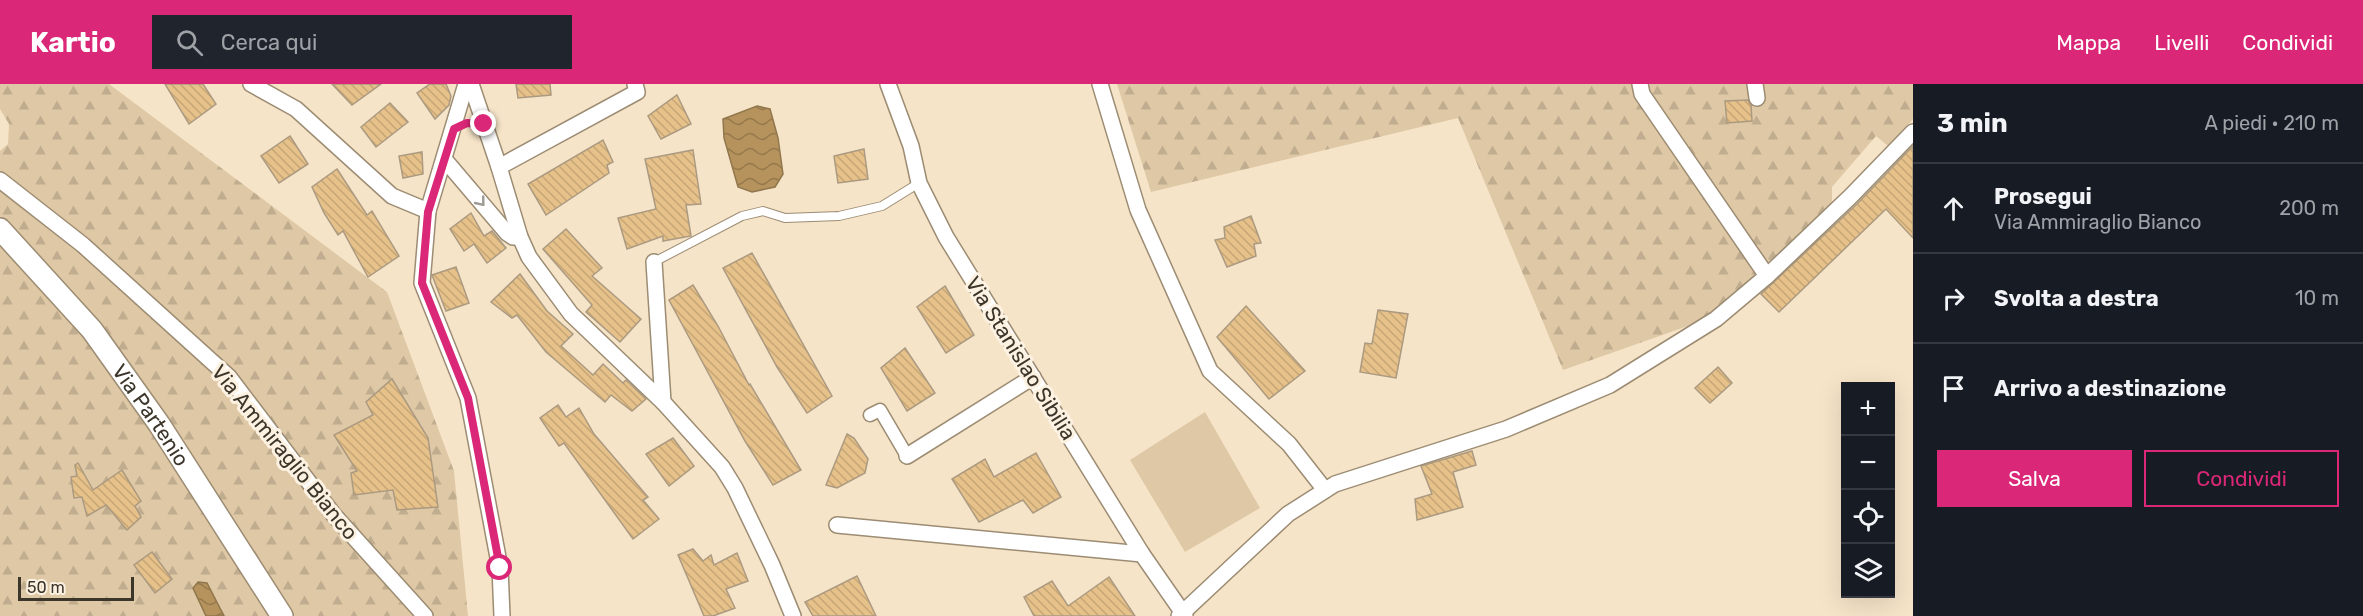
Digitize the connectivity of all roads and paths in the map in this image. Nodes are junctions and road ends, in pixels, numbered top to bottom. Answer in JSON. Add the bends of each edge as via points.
{"nodes":[{"id":1,"x":251,"y":84,"type":"edge"},
{"id":2,"x":468,"y":84,"type":"edge"},
{"id":3,"x":635,"y":84,"type":"edge"},
{"id":4,"x":888,"y":84,"type":"edge"},
{"id":5,"x":1100,"y":84,"type":"edge"},
{"id":6,"x":1640,"y":84,"type":"edge"},
{"id":7,"x":484,"y":124,"type":"junction"},
{"id":8,"x":454,"y":129,"type":"junction"},
{"id":9,"x":1913,"y":132,"type":"edge"},
{"id":10,"x":445,"y":160,"type":"junction"},
{"id":11,"x":499,"y":167,"type":"junction"},
{"id":12,"x":0,"y":180,"type":"edge"},
{"id":13,"x":919,"y":183,"type":"junction"},
{"id":14,"x":428,"y":212,"type":"junction"},
{"id":15,"x":0,"y":229,"type":"edge"},
{"id":16,"x":520,"y":237,"type":"junction"},
{"id":17,"x":654,"y":262,"type":"joint"},
{"id":18,"x":1767,"y":276,"type":"junction"},
{"id":19,"x":1033,"y":377,"type":"junction"},
{"id":20,"x":663,"y":402,"type":"junction"},
{"id":21,"x":870,"y":415,"type":"dead end"},
{"id":22,"x":907,"y":456,"type":"joint"},
{"id":23,"x":1325,"y":490,"type":"junction"},
{"id":24,"x":837,"y":525,"type":"dead end"},
{"id":25,"x":1142,"y":554,"type":"junction"},
{"id":26,"x":791,"y":610,"type":"edge"},
{"id":27,"x":1182,"y":615,"type":"edge"},
{"id":28,"x":282,"y":616,"type":"edge"},
{"id":29,"x":425,"y":616,"type":"edge"},
{"id":30,"x":502,"y":616,"type":"edge"},
{"id":31,"x":799,"y":616,"type":"edge"}],
"edges":[{"from":1,"to":14,"type":"street","via":[[296,109],[392,196]]},
{"from":2,"to":7,"type":"street"},
{"from":2,"to":8,"type":"street"},
{"from":3,"to":11,"type":"street","via":[[637,92]]},
{"from":4,"to":13,"type":"street","name":"Via Stanislao Sibilia","via":[[911,146]]},
{"from":5,"to":23,"type":"street","via":[[1138,210],[1210,371],[1289,444]]},
{"from":6,"to":18,"type":"street","via":[[1642,94]]},
{"from":7,"to":8,"type":"street","via":[[467,123]]},
{"from":7,"to":11,"type":"street"},
{"from":8,"to":10,"type":"street"},
{"from":9,"to":18,"type":"street"},
{"from":10,"to":14,"type":"street"},
{"from":10,"to":16,"type":"street","one_way":true,"via":[[507,233]]},
{"from":11,"to":16,"type":"street"},
{"from":12,"to":29,"type":"street","name":"Via Ammiraglio Bianco","via":[[83,245],[229,377],[333,514]]},
{"from":13,"to":17,"type":"lane","via":[[882,206],[839,216],[785,218],[762,211],[742,216]]},
{"from":13,"to":19,"type":"street","name":"Via Stanislao Sibilia","via":[[946,237]]},
{"from":14,"to":30,"type":"street","via":[[422,283],[468,398],[500,568]]},
{"from":15,"to":28,"type":"main road","name":"Via Partenio","via":[[92,330],[159,424]]},
{"from":16,"to":20,"type":"street","via":[[529,257],[571,314]]},
{"from":17,"to":20,"type":"street"},
{"from":18,"to":23,"type":"street","via":[[1716,319],[1610,385],[1506,429]]},
{"from":19,"to":22,"type":"street"},
{"from":19,"to":25,"type":"street","name":"Via Stanislao Sibilia"},
{"from":20,"to":26,"type":"street","via":[[722,467],[735,488]]},
{"from":21,"to":22,"type":"street","via":[[880,410]]},
{"from":23,"to":27,"type":"street","via":[[1288,514]]},
{"from":24,"to":25,"type":"street"},
{"from":25,"to":27,"type":"street","name":"Via Stanislao Sibilia"},
{"from":26,"to":31,"type":"street"}]}
